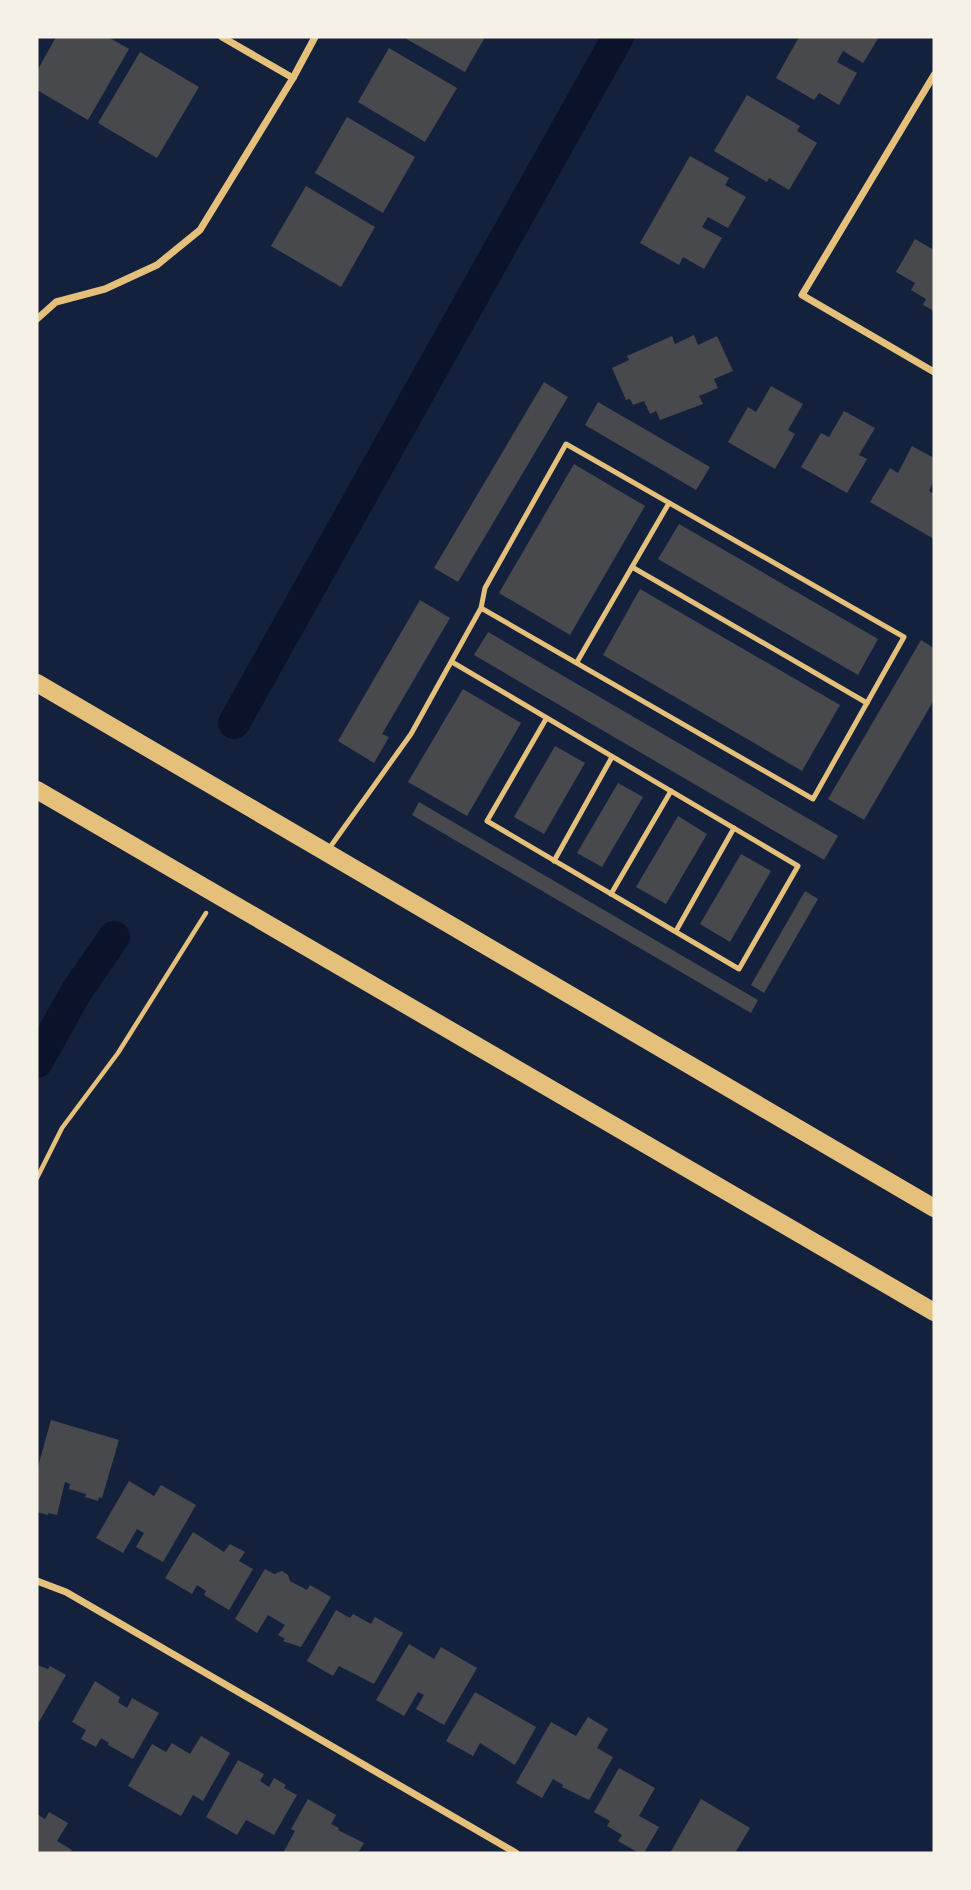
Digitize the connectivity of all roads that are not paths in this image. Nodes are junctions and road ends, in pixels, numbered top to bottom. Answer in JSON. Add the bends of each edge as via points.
{"nodes":[{"id":1,"x":222,"y":37,"type":"edge"},
{"id":2,"x":316,"y":37,"type":"edge"},
{"id":3,"x":934,"y":75,"type":"edge"},
{"id":4,"x":293,"y":78,"type":"junction"},
{"id":5,"x":37,"y":319,"type":"edge"},
{"id":6,"x":934,"y":372,"type":"edge"},
{"id":7,"x":669,"y":503,"type":"junction"},
{"id":8,"x":632,"y":567,"type":"junction"},
{"id":9,"x":481,"y":608,"type":"junction"},
{"id":10,"x":452,"y":662,"type":"junction"},
{"id":11,"x":577,"y":662,"type":"junction"},
{"id":12,"x":37,"y":683,"type":"edge"},
{"id":13,"x":867,"y":703,"type":"junction"},
{"id":14,"x":547,"y":719,"type":"junction"},
{"id":15,"x":612,"y":757,"type":"junction"},
{"id":16,"x":37,"y":790,"type":"edge"},
{"id":17,"x":671,"y":791,"type":"junction"},
{"id":18,"x":734,"y":828,"type":"junction"},
{"id":19,"x":326,"y":852,"type":"junction"},
{"id":20,"x":554,"y":861,"type":"junction"},
{"id":21,"x":611,"y":894,"type":"junction"},
{"id":22,"x":676,"y":932,"type":"junction"},
{"id":23,"x":934,"y":1208,"type":"edge"},
{"id":24,"x":934,"y":1312,"type":"edge"},
{"id":25,"x":37,"y":1581,"type":"edge"},
{"id":26,"x":516,"y":1853,"type":"edge"}],
"edges":[{"from":1,"to":4,"type":"street"},
{"from":2,"to":4,"type":"street"},
{"from":3,"to":6,"type":"street","via":[[802,295]]},
{"from":4,"to":5,"type":"street","via":[[200,230],[156,265],[105,289],[56,302]]},
{"from":7,"to":8,"type":"lane"},
{"from":7,"to":9,"type":"lane","via":[[566,444],[485,588]]},
{"from":7,"to":13,"type":"lane","via":[[904,637]]},
{"from":8,"to":11,"type":"lane"},
{"from":8,"to":13,"type":"lane"},
{"from":9,"to":10,"type":"lane"},
{"from":9,"to":11,"type":"lane"},
{"from":10,"to":14,"type":"lane"},
{"from":10,"to":19,"type":"lane","via":[[411,734]]},
{"from":11,"to":13,"type":"lane","via":[[813,799]]},
{"from":12,"to":19,"type":"main road"},
{"from":14,"to":15,"type":"lane"},
{"from":14,"to":20,"type":"lane","via":[[486,821]]},
{"from":15,"to":17,"type":"lane"},
{"from":15,"to":20,"type":"lane"},
{"from":16,"to":24,"type":"main road"},
{"from":17,"to":18,"type":"lane"},
{"from":17,"to":21,"type":"lane"},
{"from":18,"to":22,"type":"lane"},
{"from":18,"to":22,"type":"lane","via":[[799,866],[739,969]]},
{"from":19,"to":23,"type":"main road"},
{"from":20,"to":21,"type":"lane"},
{"from":21,"to":22,"type":"lane"},
{"from":25,"to":26,"type":"street","via":[[66,1592]]}]}
